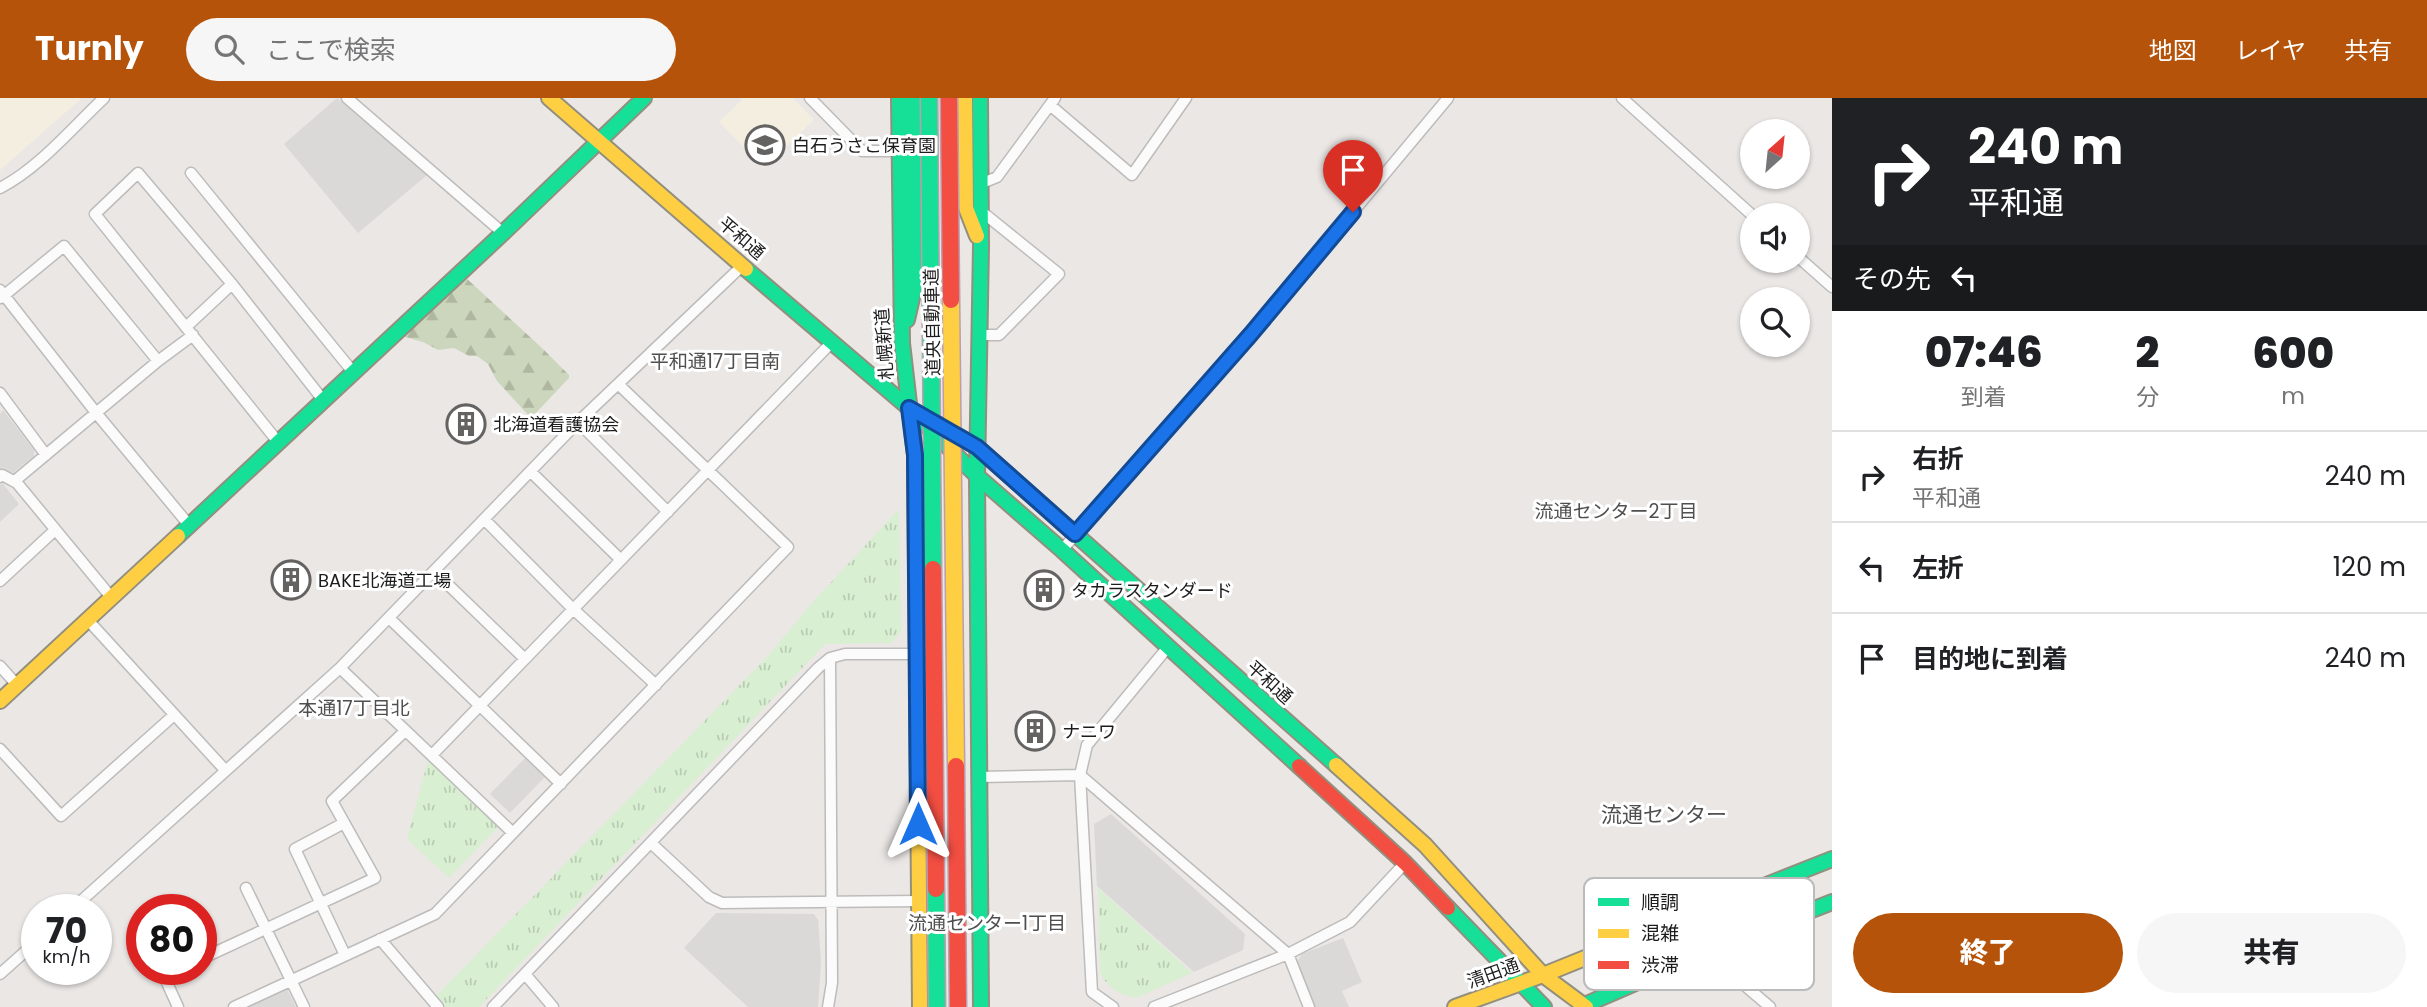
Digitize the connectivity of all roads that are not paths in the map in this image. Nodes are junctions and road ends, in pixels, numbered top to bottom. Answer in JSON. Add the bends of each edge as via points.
{"nodes":[{"id":1,"x":104,"y":98,"type":"edge"},
{"id":2,"x":347,"y":98,"type":"edge"},
{"id":3,"x":549,"y":98,"type":"edge"},
{"id":4,"x":644,"y":98,"type":"edge"},
{"id":5,"x":810,"y":98,"type":"edge"},
{"id":6,"x":899,"y":98,"type":"edge"},
{"id":7,"x":913,"y":98,"type":"edge"},
{"id":8,"x":929,"y":98,"type":"edge"},
{"id":9,"x":949,"y":98,"type":"edge"},
{"id":10,"x":965,"y":98,"type":"edge"},
{"id":11,"x":980,"y":98,"type":"edge"},
{"id":12,"x":1448,"y":98,"type":"edge"},
{"id":13,"x":1622,"y":98,"type":"edge"},
{"id":14,"x":1182,"y":100,"type":"edge"},
{"id":15,"x":1053,"y":102,"type":"edge"},
{"id":16,"x":599,"y":141,"type":"junction"},
{"id":17,"x":899,"y":151,"type":"junction"},
{"id":18,"x":191,"y":173,"type":"dead end"},
{"id":19,"x":980,"y":184,"type":"junction"},
{"id":20,"x":0,"y":188,"type":"edge"},
{"id":21,"x":1740,"y":204,"type":"edge"},
{"id":22,"x":981,"y":211,"type":"junction"},
{"id":23,"x":503,"y":233,"type":"junction"},
{"id":24,"x":981,"y":246,"type":"junction"},
{"id":25,"x":743,"y":265,"type":"junction"},
{"id":26,"x":1810,"y":268,"type":"edge"},
{"id":27,"x":232,"y":284,"type":"junction"},
{"id":28,"x":1832,"y":287,"type":"edge"},
{"id":29,"x":1,"y":295,"type":"edge"},
{"id":30,"x":190,"y":331,"type":"junction"},
{"id":31,"x":980,"y":335,"type":"junction"},
{"id":32,"x":831,"y":343,"type":"junction"},
{"id":33,"x":902,"y":344,"type":"junction"},
{"id":34,"x":158,"y":361,"type":"junction"},
{"id":35,"x":354,"y":372,"type":"junction"},
{"id":36,"x":619,"y":385,"type":"junction"},
{"id":37,"x":0,"y":393,"type":"edge"},
{"id":38,"x":323,"y":400,"type":"junction"},
{"id":39,"x":909,"y":408,"type":"junction"},
{"id":40,"x":97,"y":414,"type":"junction"},
{"id":41,"x":578,"y":422,"type":"junction"},
{"id":42,"x":278,"y":442,"type":"junction"},
{"id":43,"x":977,"y":447,"type":"junction"},
{"id":44,"x":46,"y":455,"type":"junction"},
{"id":45,"x":708,"y":470,"type":"junction"},
{"id":46,"x":531,"y":471,"type":"junction"},
{"id":47,"x":977,"y":476,"type":"junction"},
{"id":48,"x":0,"y":477,"type":"edge"},
{"id":49,"x":17,"y":483,"type":"junction"},
{"id":50,"x":668,"y":512,"type":"junction"},
{"id":51,"x":485,"y":520,"type":"junction"},
{"id":52,"x":190,"y":525,"type":"junction"},
{"id":53,"x":55,"y":530,"type":"junction"},
{"id":54,"x":1075,"y":534,"type":"junction"},
{"id":55,"x":1062,"y":550,"type":"junction"},
{"id":56,"x":621,"y":560,"type":"junction"},
{"id":57,"x":435,"y":572,"type":"junction"},
{"id":58,"x":0,"y":581,"type":"edge"},
{"id":59,"x":111,"y":597,"type":"junction"},
{"id":60,"x":572,"y":608,"type":"junction"},
{"id":61,"x":389,"y":618,"type":"junction"},
{"id":62,"x":87,"y":619,"type":"junction"},
{"id":63,"x":1168,"y":647,"type":"junction"},
{"id":64,"x":917,"y":654,"type":"junction"},
{"id":65,"x":830,"y":658,"type":"junction"},
{"id":66,"x":525,"y":659,"type":"junction"},
{"id":67,"x":0,"y":666,"type":"edge"},
{"id":68,"x":340,"y":668,"type":"junction"},
{"id":69,"x":18,"y":685,"type":"junction"},
{"id":70,"x":656,"y":685,"type":"junction"},
{"id":71,"x":0,"y":701,"type":"edge"},
{"id":72,"x":478,"y":706,"type":"junction"},
{"id":73,"x":174,"y":715,"type":"junction"},
{"id":74,"x":405,"y":731,"type":"junction"},
{"id":75,"x":0,"y":749,"type":"edge"},
{"id":76,"x":432,"y":755,"type":"junction"},
{"id":77,"x":225,"y":771,"type":"junction"},
{"id":78,"x":1080,"y":775,"type":"junction"},
{"id":79,"x":979,"y":777,"type":"junction"},
{"id":80,"x":561,"y":785,"type":"junction"},
{"id":81,"x":344,"y":823,"type":"junction"},
{"id":82,"x":513,"y":833,"type":"junction"},
{"id":83,"x":651,"y":843,"type":"junction"},
{"id":84,"x":1832,"y":859,"type":"edge"},
{"id":85,"x":1405,"y":863,"type":"junction"},
{"id":86,"x":1784,"y":878,"type":"edge"},
{"id":87,"x":246,"y":888,"type":"dead end"},
{"id":88,"x":89,"y":894,"type":"edge"},
{"id":89,"x":919,"y":901,"type":"junction"},
{"id":90,"x":832,"y":902,"type":"junction"},
{"id":91,"x":1832,"y":902,"type":"edge"},
{"id":92,"x":322,"y":904,"type":"junction"},
{"id":93,"x":1814,"y":909,"type":"edge"},
{"id":94,"x":266,"y":929,"type":"junction"},
{"id":95,"x":380,"y":939,"type":"junction"},
{"id":96,"x":217,"y":952,"type":"edge"},
{"id":97,"x":1288,"y":954,"type":"junction"},
{"id":98,"x":21,"y":955,"type":"edge"},
{"id":99,"x":345,"y":955,"type":"junction"},
{"id":100,"x":1584,"y":958,"type":"edge"},
{"id":101,"x":0,"y":974,"type":"edge"},
{"id":102,"x":525,"y":974,"type":"junction"},
{"id":103,"x":1543,"y":975,"type":"junction"},
{"id":104,"x":292,"y":980,"type":"junction"},
{"id":105,"x":1519,"y":983,"type":"junction"},
{"id":106,"x":168,"y":985,"type":"edge"},
{"id":107,"x":1620,"y":990,"type":"edge"},
{"id":108,"x":1750,"y":990,"type":"edge"},
{"id":109,"x":1583,"y":1006,"type":"edge"},
{"id":110,"x":178,"y":1007,"type":"edge"},
{"id":111,"x":234,"y":1007,"type":"edge"},
{"id":112,"x":304,"y":1007,"type":"edge"},
{"id":113,"x":438,"y":1007,"type":"edge"},
{"id":114,"x":494,"y":1007,"type":"edge"},
{"id":115,"x":553,"y":1007,"type":"edge"},
{"id":116,"x":828,"y":1007,"type":"edge"},
{"id":117,"x":920,"y":1007,"type":"edge"},
{"id":118,"x":937,"y":1007,"type":"edge"},
{"id":119,"x":958,"y":1007,"type":"edge"},
{"id":120,"x":981,"y":1007,"type":"edge"},
{"id":121,"x":1112,"y":1007,"type":"edge"},
{"id":122,"x":1154,"y":1007,"type":"edge"},
{"id":123,"x":1309,"y":1007,"type":"edge"},
{"id":124,"x":1455,"y":1007,"type":"edge"},
{"id":125,"x":1545,"y":1007,"type":"edge"},
{"id":126,"x":1770,"y":1007,"type":"edge"}],
"edges":[{"from":1,"to":20,"type":"street","via":[[37,162]]},
{"from":2,"to":23,"type":"street"},
{"from":3,"to":16,"type":"main road","name":"平和通"},
{"from":4,"to":16,"type":"main road"},
{"from":5,"to":17,"type":"street","via":[[862,152]]},
{"from":6,"to":17,"type":"main road","name":"札幌新道"},
{"from":7,"to":33,"type":"main road","via":[[914,289]]},
{"from":8,"to":118,"type":"main road","name":"道央自動車道","bridge":true},
{"from":9,"to":119,"type":"main road","name":"道央自動車道","bridge":true},
{"from":10,"to":24,"type":"main road","via":[[966,208]]},
{"from":11,"to":19,"type":"main road"},
{"from":12,"to":54,"type":"street","via":[[1251,334]]},
{"from":13,"to":21,"type":"street"},
{"from":14,"to":15,"type":"street","via":[[1132,175]]},
{"from":15,"to":19,"type":"street","via":[[997,177]]},
{"from":16,"to":23,"type":"main road"},
{"from":16,"to":25,"type":"main road","name":"平和通"},
{"from":17,"to":33,"type":"main road","name":"札幌新道"},
{"from":18,"to":35,"type":"street"},
{"from":19,"to":22,"type":"main road"},
{"from":22,"to":24,"type":"main road"},
{"from":22,"to":31,"type":"street","via":[[1059,274],[999,335]]},
{"from":23,"to":35,"type":"main road"},
{"from":24,"to":31,"type":"main road"},
{"from":25,"to":32,"type":"main road","name":"平和通"},
{"from":25,"to":36,"type":"street"},
{"from":26,"to":28,"type":"street"},
{"from":27,"to":30,"type":"street"},
{"from":27,"to":30,"type":"street","via":[[138,173],[95,214]]},
{"from":27,"to":38,"type":"street"},
{"from":29,"to":34,"type":"street","via":[[64,246]]},
{"from":29,"to":40,"type":"street"},
{"from":30,"to":34,"type":"street"},
{"from":30,"to":42,"type":"street"},
{"from":31,"to":43,"type":"main road"},
{"from":32,"to":39,"type":"main road","name":"平和通"},
{"from":32,"to":45,"type":"street"},
{"from":33,"to":39,"type":"main road","name":"札幌新道"},
{"from":34,"to":40,"type":"street"},
{"from":35,"to":38,"type":"main road"},
{"from":36,"to":41,"type":"street"},
{"from":36,"to":45,"type":"street"},
{"from":37,"to":44,"type":"street"},
{"from":38,"to":42,"type":"main road"},
{"from":39,"to":43,"type":"main road","name":"平和通"},
{"from":39,"to":47,"type":"main road","name":"平和通"},
{"from":39,"to":64,"type":"main road","name":"札幌新道","via":[[915,455]]},
{"from":40,"to":44,"type":"street"},
{"from":40,"to":52,"type":"street"},
{"from":41,"to":46,"type":"street"},
{"from":41,"to":50,"type":"street"},
{"from":42,"to":52,"type":"main road"},
{"from":43,"to":47,"type":"main road"},
{"from":43,"to":54,"type":"main road","name":"平和通"},
{"from":44,"to":49,"type":"street"},
{"from":45,"to":50,"type":"street"},
{"from":45,"to":70,"type":"street","via":[[788,547]]},
{"from":46,"to":51,"type":"street"},
{"from":46,"to":56,"type":"street"},
{"from":47,"to":55,"type":"main road","name":"平和通"},
{"from":47,"to":79,"type":"main road"},
{"from":48,"to":49,"type":"street"},
{"from":49,"to":53,"type":"street"},
{"from":50,"to":56,"type":"street"},
{"from":51,"to":57,"type":"street"},
{"from":51,"to":60,"type":"street"},
{"from":52,"to":59,"type":"main road"},
{"from":53,"to":58,"type":"street"},
{"from":53,"to":59,"type":"street"},
{"from":54,"to":55,"type":"street"},
{"from":54,"to":103,"type":"main road","name":"平和通","via":[[1425,845]]},
{"from":55,"to":63,"type":"main road","name":"平和通"},
{"from":56,"to":60,"type":"street"},
{"from":57,"to":61,"type":"street"},
{"from":57,"to":66,"type":"street"},
{"from":59,"to":62,"type":"main road"},
{"from":60,"to":66,"type":"street"},
{"from":60,"to":70,"type":"street"},
{"from":61,"to":68,"type":"street"},
{"from":61,"to":72,"type":"street"},
{"from":62,"to":69,"type":"main road"},
{"from":62,"to":73,"type":"street"},
{"from":63,"to":78,"type":"street","via":[[1087,745]]},
{"from":63,"to":85,"type":"main road","name":"平和通"},
{"from":64,"to":65,"type":"street"},
{"from":64,"to":89,"type":"main road","name":"札幌新道"},
{"from":65,"to":83,"type":"street"},
{"from":65,"to":90,"type":"street"},
{"from":66,"to":72,"type":"street"},
{"from":67,"to":69,"type":"street"},
{"from":68,"to":74,"type":"street"},
{"from":68,"to":77,"type":"street"},
{"from":69,"to":71,"type":"main road"},
{"from":70,"to":80,"type":"street"},
{"from":72,"to":76,"type":"street"},
{"from":72,"to":80,"type":"street"},
{"from":73,"to":75,"type":"street","via":[[61,816]]},
{"from":73,"to":77,"type":"street"},
{"from":74,"to":76,"type":"street"},
{"from":74,"to":81,"type":"street","via":[[332,801]]},
{"from":76,"to":82,"type":"street"},
{"from":77,"to":88,"type":"street"},
{"from":78,"to":79,"type":"street"},
{"from":78,"to":97,"type":"street"},
{"from":78,"to":121,"type":"street","via":[[1092,992]]},
{"from":79,"to":120,"type":"main road"},
{"from":80,"to":82,"type":"street"},
{"from":81,"to":92,"type":"street","via":[[295,849]]},
{"from":81,"to":92,"type":"street","via":[[374,878]]},
{"from":82,"to":95,"type":"street","via":[[435,914]]},
{"from":83,"to":90,"type":"street","via":[[709,897],[722,903]]},
{"from":83,"to":102,"type":"street"},
{"from":84,"to":86,"type":"main road","name":"清田通"},
{"from":85,"to":97,"type":"street","via":[[1350,922]]},
{"from":85,"to":105,"type":"main road","name":"平和通"},
{"from":87,"to":94,"type":"street"},
{"from":89,"to":90,"type":"street"},
{"from":89,"to":117,"type":"main road","name":"札幌新道"},
{"from":90,"to":116,"type":"street"},
{"from":91,"to":93,"type":"main road"},
{"from":92,"to":94,"type":"street"},
{"from":92,"to":99,"type":"street"},
{"from":94,"to":96,"type":"street"},
{"from":94,"to":104,"type":"street"},
{"from":95,"to":99,"type":"street"},
{"from":95,"to":113,"type":"street"},
{"from":97,"to":122,"type":"street"},
{"from":97,"to":123,"type":"street"},
{"from":98,"to":101,"type":"street"},
{"from":99,"to":104,"type":"street"},
{"from":100,"to":103,"type":"main road","name":"清田通"},
{"from":102,"to":114,"type":"street"},
{"from":102,"to":115,"type":"street"},
{"from":103,"to":105,"type":"main road","name":"清田通"},
{"from":103,"to":109,"type":"main road","name":"平和通"},
{"from":104,"to":111,"type":"street"},
{"from":104,"to":112,"type":"street"},
{"from":105,"to":124,"type":"main road","name":"清田通"},
{"from":105,"to":125,"type":"main road","name":"平和通"},
{"from":106,"to":110,"type":"street"},
{"from":107,"to":109,"type":"main road"},
{"from":108,"to":126,"type":"street"}]}
